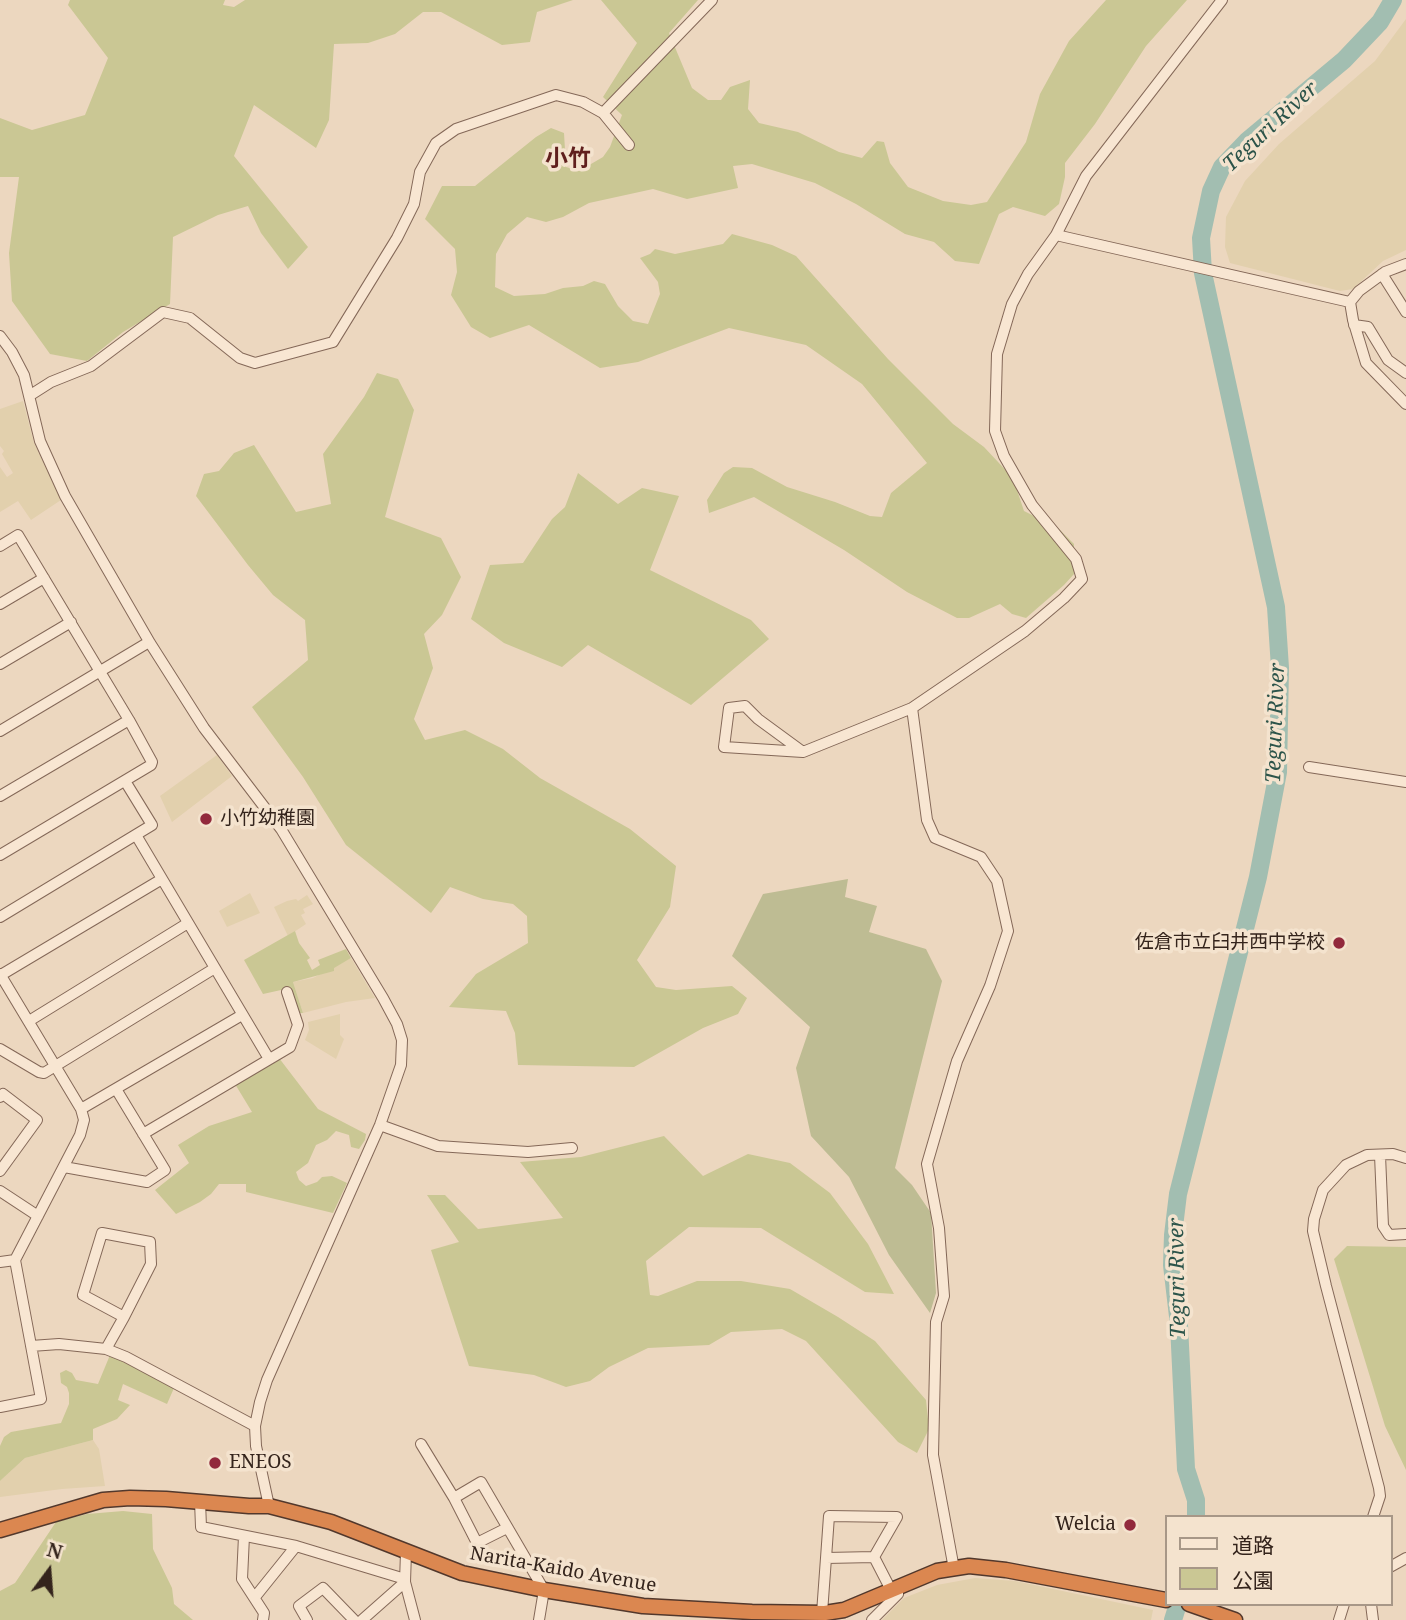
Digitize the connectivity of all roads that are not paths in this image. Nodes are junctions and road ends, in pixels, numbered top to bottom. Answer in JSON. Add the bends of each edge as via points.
{"nodes":[{"id":1,"x":712,"y":0,"type":"edge"},
{"id":2,"x":1222,"y":0,"type":"edge"},
{"id":3,"x":603,"y":113,"type":"junction"},
{"id":4,"x":629,"y":145,"type":"dead end"},
{"id":5,"x":1056,"y":235,"type":"junction"},
{"id":6,"x":1406,"y":264,"type":"edge"},
{"id":7,"x":1382,"y":274,"type":"junction"},
{"id":8,"x":1350,"y":302,"type":"junction"},
{"id":9,"x":1404,"y":305,"type":"edge"},
{"id":10,"x":1354,"y":325,"type":"junction"},
{"id":11,"x":0,"y":336,"type":"edge"},
{"id":12,"x":1406,"y":373,"type":"edge"},
{"id":13,"x":29,"y":396,"type":"junction"},
{"id":14,"x":1406,"y":404,"type":"edge"},
{"id":15,"x":0,"y":546,"type":"edge"},
{"id":16,"x":44,"y":578,"type":"junction"},
{"id":17,"x":0,"y":604,"type":"edge"},
{"id":18,"x":71,"y":622,"type":"junction"},
{"id":19,"x":149,"y":642,"type":"junction"},
{"id":20,"x":0,"y":664,"type":"edge"},
{"id":21,"x":100,"y":671,"type":"junction"},
{"id":22,"x":912,"y":708,"type":"junction"},
{"id":23,"x":129,"y":720,"type":"junction"},
{"id":24,"x":0,"y":731,"type":"edge"},
{"id":25,"x":803,"y":752,"type":"junction"},
{"id":26,"x":1309,"y":767,"type":"dead end"},
{"id":27,"x":125,"y":781,"type":"junction"},
{"id":28,"x":1406,"y":782,"type":"edge"},
{"id":29,"x":0,"y":796,"type":"edge"},
{"id":30,"x":136,"y":835,"type":"junction"},
{"id":31,"x":0,"y":855,"type":"edge"},
{"id":32,"x":162,"y":879,"type":"junction"},
{"id":33,"x":0,"y":917,"type":"edge"},
{"id":34,"x":188,"y":923,"type":"junction"},
{"id":35,"x":215,"y":968,"type":"junction"},
{"id":36,"x":0,"y":974,"type":"edge"},
{"id":37,"x":287,"y":992,"type":"dead end"},
{"id":38,"x":242,"y":1015,"type":"junction"},
{"id":39,"x":29,"y":1021,"type":"junction"},
{"id":40,"x":0,"y":1049,"type":"edge"},
{"id":41,"x":268,"y":1059,"type":"junction"},
{"id":42,"x":55,"y":1066,"type":"junction"},
{"id":43,"x":116,"y":1089,"type":"junction"},
{"id":44,"x":0,"y":1097,"type":"edge"},
{"id":45,"x":81,"y":1110,"type":"junction"},
{"id":46,"x":380,"y":1125,"type":"junction"},
{"id":47,"x":143,"y":1133,"type":"junction"},
{"id":48,"x":572,"y":1148,"type":"dead end"},
{"id":49,"x":1380,"y":1154,"type":"junction"},
{"id":50,"x":1406,"y":1158,"type":"edge"},
{"id":51,"x":64,"y":1167,"type":"junction"},
{"id":52,"x":0,"y":1171,"type":"edge"},
{"id":53,"x":0,"y":1191,"type":"edge"},
{"id":54,"x":38,"y":1216,"type":"junction"},
{"id":55,"x":1406,"y":1234,"type":"edge"},
{"id":56,"x":15,"y":1260,"type":"junction"},
{"id":57,"x":0,"y":1262,"type":"edge"},
{"id":58,"x":124,"y":1317,"type":"junction"},
{"id":59,"x":30,"y":1346,"type":"junction"},
{"id":60,"x":106,"y":1349,"type":"junction"},
{"id":61,"x":0,"y":1408,"type":"edge"},
{"id":62,"x":255,"y":1426,"type":"junction"},
{"id":63,"x":421,"y":1444,"type":"dead end"},
{"id":64,"x":454,"y":1498,"type":"junction"},
{"id":65,"x":200,"y":1502,"type":"junction"},
{"id":66,"x":269,"y":1506,"type":"junction"},
{"id":67,"x":1374,"y":1515,"type":"edge"},
{"id":68,"x":507,"y":1528,"type":"junction"},
{"id":69,"x":0,"y":1530,"type":"edge"},
{"id":70,"x":244,"y":1536,"type":"junction"},
{"id":71,"x":296,"y":1546,"type":"junction"},
{"id":72,"x":407,"y":1552,"type":"junction"},
{"id":73,"x":874,"y":1557,"type":"junction"},
{"id":74,"x":826,"y":1558,"type":"junction"},
{"id":75,"x":954,"y":1569,"type":"junction"},
{"id":76,"x":405,"y":1580,"type":"junction"},
{"id":77,"x":893,"y":1589,"type":"junction"},
{"id":78,"x":544,"y":1590,"type":"junction"},
{"id":79,"x":255,"y":1597,"type":"junction"},
{"id":80,"x":1164,"y":1600,"type":"edge"},
{"id":81,"x":1200,"y":1606,"type":"edge"},
{"id":82,"x":822,"y":1613,"type":"junction"},
{"id":83,"x":263,"y":1620,"type":"edge"},
{"id":84,"x":307,"y":1620,"type":"edge"},
{"id":85,"x":354,"y":1620,"type":"edge"},
{"id":86,"x":362,"y":1620,"type":"edge"},
{"id":87,"x":415,"y":1620,"type":"edge"},
{"id":88,"x":539,"y":1620,"type":"edge"},
{"id":89,"x":872,"y":1620,"type":"edge"},
{"id":90,"x":1235,"y":1620,"type":"edge"}],
"edges":[{"from":1,"to":3,"type":"street"},
{"from":2,"to":5,"type":"street","via":[[1087,176]]},
{"from":3,"to":4,"type":"street"},
{"from":3,"to":13,"type":"street","via":[[556,95],[456,130],[436,143],[420,172],[414,204],[403,226],[333,342],[255,363],[240,358],[190,318],[163,312],[91,366]]},
{"from":5,"to":8,"type":"street"},
{"from":5,"to":22,"type":"street","via":[[1028,274],[997,354],[995,431],[1032,505],[1076,559],[1082,579],[1025,631]]},
{"from":6,"to":7,"type":"street"},
{"from":7,"to":8,"type":"street"},
{"from":7,"to":9,"type":"street"},
{"from":8,"to":10,"type":"street"},
{"from":10,"to":12,"type":"street","via":[[1368,327],[1388,360]]},
{"from":10,"to":14,"type":"street","via":[[1366,363]]},
{"from":11,"to":13,"type":"street","via":[[18,360]]},
{"from":13,"to":19,"type":"street","via":[[55,479]]},
{"from":15,"to":16,"type":"street","via":[[19,535]]},
{"from":16,"to":17,"type":"street"},
{"from":16,"to":18,"type":"street"},
{"from":18,"to":20,"type":"street"},
{"from":18,"to":21,"type":"street"},
{"from":19,"to":21,"type":"street"},
{"from":19,"to":46,"type":"street","via":[[204,728],[281,830],[397,1024],[401,1065]]},
{"from":21,"to":23,"type":"street"},
{"from":21,"to":24,"type":"street"},
{"from":22,"to":25,"type":"street"},
{"from":22,"to":75,"type":"street","via":[[927,820],[935,838],[981,857],[997,881],[1009,931],[957,1061],[927,1164],[939,1228],[944,1296],[936,1322],[933,1455]]},
{"from":23,"to":27,"type":"street","via":[[152,762]]},
{"from":23,"to":29,"type":"street"},
{"from":25,"to":25,"type":"street","via":[[724,747],[729,708],[745,706]]},
{"from":26,"to":28,"type":"street"},
{"from":27,"to":30,"type":"street","via":[[152,825]]},
{"from":27,"to":31,"type":"street"},
{"from":30,"to":32,"type":"street"},
{"from":30,"to":33,"type":"street"},
{"from":32,"to":34,"type":"street"},
{"from":32,"to":36,"type":"street"},
{"from":34,"to":35,"type":"street"},
{"from":34,"to":39,"type":"street"},
{"from":35,"to":38,"type":"street"},
{"from":35,"to":42,"type":"street"},
{"from":36,"to":39,"type":"street"},
{"from":37,"to":41,"type":"street","via":[[298,1025],[290,1047]]},
{"from":38,"to":41,"type":"street"},
{"from":38,"to":43,"type":"street"},
{"from":39,"to":42,"type":"street"},
{"from":40,"to":42,"type":"street","via":[[38,1072]]},
{"from":41,"to":47,"type":"street"},
{"from":42,"to":45,"type":"street"},
{"from":43,"to":45,"type":"street"},
{"from":43,"to":47,"type":"street"},
{"from":44,"to":52,"type":"street","via":[[3,1094],[37,1120]]},
{"from":45,"to":51,"type":"street","via":[[83,1128]]},
{"from":46,"to":48,"type":"street","via":[[438,1146],[528,1152]]},
{"from":46,"to":62,"type":"street","via":[[267,1380]]},
{"from":47,"to":51,"type":"street","via":[[165,1170],[148,1182]]},
{"from":49,"to":50,"type":"street"},
{"from":49,"to":55,"type":"street","via":[[1383,1226],[1388,1235]]},
{"from":49,"to":67,"type":"street","via":[[1356,1160],[1330,1180],[1318,1200],[1313,1231],[1379,1488]]},
{"from":51,"to":54,"type":"street"},
{"from":53,"to":54,"type":"street"},
{"from":54,"to":56,"type":"street"},
{"from":56,"to":57,"type":"street"},
{"from":56,"to":59,"type":"street"},
{"from":58,"to":58,"type":"street","via":[[151,1264],[150,1242],[102,1233],[83,1295]]},
{"from":58,"to":60,"type":"street"},
{"from":59,"to":60,"type":"street"},
{"from":59,"to":61,"type":"street","via":[[41,1399]]},
{"from":60,"to":62,"type":"street"},
{"from":62,"to":66,"type":"street"},
{"from":63,"to":64,"type":"street"},
{"from":64,"to":68,"type":"street","via":[[477,1543]]},
{"from":64,"to":68,"type":"street","via":[[481,1482]]},
{"from":65,"to":66,"type":"highway","name":"Narita-Kaido Avenue"},
{"from":65,"to":69,"type":"highway","name":"Narita-Kaido Avenue","via":[[130,1497],[103,1500]]},
{"from":65,"to":70,"type":"street","via":[[201,1527]]},
{"from":66,"to":72,"type":"highway","name":"Narita-Kaido Avenue","via":[[331,1522]]},
{"from":68,"to":78,"type":"street"},
{"from":70,"to":71,"type":"street"},
{"from":70,"to":79,"type":"street","via":[[242,1579]]},
{"from":71,"to":76,"type":"street"},
{"from":71,"to":79,"type":"street"},
{"from":72,"to":76,"type":"street"},
{"from":72,"to":78,"type":"highway","name":"Narita-Kaido Avenue","via":[[462,1573]]},
{"from":73,"to":74,"type":"street"},
{"from":73,"to":74,"type":"street","via":[[897,1517],[829,1516]]},
{"from":73,"to":77,"type":"street"},
{"from":74,"to":82,"type":"street"},
{"from":75,"to":77,"type":"highway","name":"Narita-Kaido Avenue"},
{"from":75,"to":80,"type":"highway","name":"Narita-Kaido Avenue","via":[[1006,1570]]},
{"from":76,"to":86,"type":"street"},
{"from":76,"to":87,"type":"street"},
{"from":77,"to":82,"type":"highway","name":"Narita-Kaido Avenue","via":[[844,1611]]},
{"from":77,"to":89,"type":"street","via":[[898,1594]]},
{"from":78,"to":82,"type":"highway","name":"Narita-Kaido Avenue","via":[[643,1606]]},
{"from":78,"to":88,"type":"street"},
{"from":79,"to":83,"type":"street"},
{"from":81,"to":90,"type":"highway"},
{"from":84,"to":85,"type":"street","via":[[299,1606],[323,1588]]}]}
